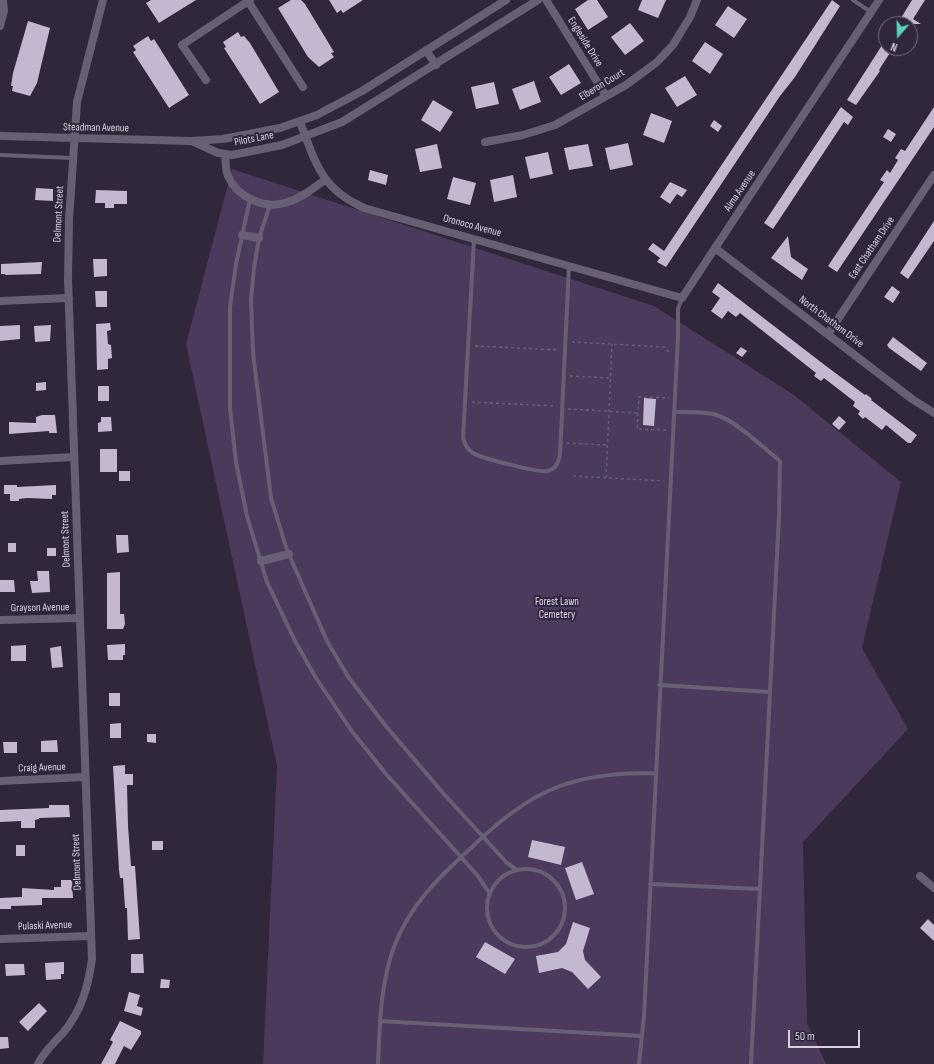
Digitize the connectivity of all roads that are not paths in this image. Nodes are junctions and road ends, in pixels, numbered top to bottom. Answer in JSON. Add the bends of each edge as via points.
{"nodes":[{"id":1,"x":3,"y":0,"type":"edge"},
{"id":2,"x":103,"y":0,"type":"edge"},
{"id":3,"x":249,"y":0,"type":"edge"},
{"id":4,"x":506,"y":0,"type":"edge"},
{"id":5,"x":538,"y":0,"type":"edge"},
{"id":6,"x":546,"y":0,"type":"edge"},
{"id":7,"x":697,"y":0,"type":"edge"},
{"id":8,"x":853,"y":0,"type":"edge"},
{"id":9,"x":879,"y":0,"type":"edge"},
{"id":10,"x":872,"y":12,"type":"junction"},
{"id":11,"x":0,"y":26,"type":"edge"},
{"id":12,"x":426,"y":50,"type":"junction"},
{"id":13,"x":436,"y":65,"type":"junction"},
{"id":14,"x":206,"y":80,"type":"dead end"},
{"id":15,"x":303,"y":87,"type":"dead end"},
{"id":16,"x":606,"y":96,"type":"junction"},
{"id":17,"x":300,"y":122,"type":"junction"},
{"id":18,"x":0,"y":136,"type":"edge"},
{"id":19,"x":306,"y":137,"type":"junction"},
{"id":20,"x":75,"y":138,"type":"junction"},
{"id":21,"x":191,"y":141,"type":"junction"},
{"id":22,"x":485,"y":142,"type":"dead end"},
{"id":23,"x":226,"y":154,"type":"junction"},
{"id":24,"x":0,"y":155,"type":"edge"},
{"id":25,"x":74,"y":158,"type":"junction"},
{"id":26,"x":934,"y":174,"type":"edge"},
{"id":27,"x":325,"y":180,"type":"junction"},
{"id":28,"x":250,"y":199,"type":"junction"},
{"id":29,"x":270,"y":205,"type":"junction"},
{"id":30,"x":242,"y":235,"type":"junction"},
{"id":31,"x":259,"y":238,"type":"junction"},
{"id":32,"x":474,"y":238,"type":"junction"},
{"id":33,"x":715,"y":248,"type":"junction"},
{"id":34,"x":569,"y":264,"type":"junction"},
{"id":35,"x":69,"y":298,"type":"junction"},
{"id":36,"x":682,"y":298,"type":"junction"},
{"id":37,"x":0,"y":301,"type":"edge"},
{"id":38,"x":828,"y":334,"type":"junction"},
{"id":39,"x":674,"y":412,"type":"junction"},
{"id":40,"x":934,"y":413,"type":"edge"},
{"id":41,"x":74,"y":457,"type":"junction"},
{"id":42,"x":0,"y":461,"type":"edge"},
{"id":43,"x":289,"y":554,"type":"junction"},
{"id":44,"x":261,"y":561,"type":"junction"},
{"id":45,"x":80,"y":618,"type":"junction"},
{"id":46,"x":0,"y":620,"type":"edge"},
{"id":47,"x":659,"y":685,"type":"junction"},
{"id":48,"x":770,"y":692,"type":"junction"},
{"id":49,"x":655,"y":773,"type":"junction"},
{"id":50,"x":85,"y":777,"type":"junction"},
{"id":51,"x":0,"y":780,"type":"edge"},
{"id":52,"x":483,"y":836,"type":"junction"},
{"id":53,"x":461,"y":857,"type":"junction"},
{"id":54,"x":517,"y":870,"type":"junction"},
{"id":55,"x":920,"y":876,"type":"dead end"},
{"id":56,"x":650,"y":884,"type":"junction"},
{"id":57,"x":934,"y":888,"type":"edge"},
{"id":58,"x":759,"y":889,"type":"junction"},
{"id":59,"x":490,"y":894,"type":"junction"},
{"id":60,"x":90,"y":936,"type":"junction"},
{"id":61,"x":0,"y":939,"type":"edge"},
{"id":62,"x":380,"y":1021,"type":"junction"},
{"id":63,"x":642,"y":1036,"type":"junction"},
{"id":64,"x":38,"y":1064,"type":"edge"},
{"id":65,"x":378,"y":1064,"type":"edge"},
{"id":66,"x":640,"y":1064,"type":"edge"},
{"id":67,"x":751,"y":1064,"type":"edge"}],
"edges":[{"from":1,"to":11,"type":"street","via":[[4,11]]},
{"from":2,"to":20,"type":"street","name":"Delmont Street","via":[[79,89]]},
{"from":3,"to":14,"type":"street","via":[[182,44]]},
{"from":3,"to":15,"type":"street"},
{"from":4,"to":12,"type":"street","name":"Pilots Lane"},
{"from":5,"to":13,"type":"street","name":"Pilots Lane"},
{"from":6,"to":16,"type":"street","name":"Engleside Drive"},
{"from":7,"to":16,"type":"street","name":"Elberon Court","via":[[673,45],[657,62]]},
{"from":8,"to":10,"type":"lane"},
{"from":9,"to":10,"type":"street","name":"Alma Avenue"},
{"from":10,"to":33,"type":"street","name":"Alma Avenue"},
{"from":12,"to":13,"type":"street"},
{"from":12,"to":17,"type":"street","name":"Pilots Lane","via":[[362,91]]},
{"from":13,"to":19,"type":"street","name":"Pilots Lane","via":[[354,116]]},
{"from":16,"to":22,"type":"street","name":"Elberon Court","via":[[541,130]]},
{"from":17,"to":19,"type":"street","name":"Oronoco Avenue"},
{"from":17,"to":21,"type":"street","name":"Pilots Lane","via":[[247,135]]},
{"from":18,"to":20,"type":"street","name":"Steadman Avenue"},
{"from":19,"to":23,"type":"street","name":"Pilots Lane","via":[[257,151]]},
{"from":19,"to":27,"type":"street","name":"Oronoco Avenue"},
{"from":20,"to":21,"type":"street","name":"Steadman Avenue"},
{"from":20,"to":25,"type":"street","name":"Delmont Street"},
{"from":21,"to":23,"type":"street","name":"Pilots Lane"},
{"from":23,"to":28,"type":"street","via":[[226,171],[231,181],[239,192]]},
{"from":24,"to":25,"type":"lane"},
{"from":25,"to":35,"type":"street","name":"Delmont Street","via":[[68,220]]},
{"from":26,"to":38,"type":"street","name":"East Chatham Drive"},
{"from":27,"to":29,"type":"street","via":[[299,198]]},
{"from":27,"to":32,"type":"street","name":"Oronoco Avenue","via":[[342,196],[364,208]]},
{"from":28,"to":29,"type":"street"},
{"from":28,"to":30,"type":"lane"},
{"from":29,"to":31,"type":"lane"},
{"from":30,"to":31,"type":"street"},
{"from":30,"to":44,"type":"lane","via":[[230,307],[230,408],[247,516]]},
{"from":31,"to":43,"type":"lane","via":[[251,300],[253,353],[271,498]]},
{"from":32,"to":34,"type":"street","name":"Oronoco Avenue"},
{"from":32,"to":34,"type":"lane","via":[[463,438],[468,450],[474,454],[540,472],[555,468],[559,462]]},
{"from":33,"to":36,"type":"street","name":"Alma Avenue"},
{"from":33,"to":38,"type":"street","name":"North Chatham Drive"},
{"from":34,"to":36,"type":"street","name":"Oronoco Avenue"},
{"from":35,"to":37,"type":"street"},
{"from":35,"to":41,"type":"street","name":"Delmont Street"},
{"from":36,"to":39,"type":"lane","name":"Alma Avenue","via":[[678,309]]},
{"from":38,"to":40,"type":"street","name":"North Chatham Drive"},
{"from":39,"to":47,"type":"lane","name":"Alma Avenue"},
{"from":39,"to":48,"type":"lane","via":[[717,415],[730,422],[780,461]]},
{"from":41,"to":42,"type":"street"},
{"from":41,"to":45,"type":"street","name":"Delmont Street"},
{"from":43,"to":44,"type":"street"},
{"from":43,"to":52,"type":"lane","via":[[327,641],[349,678],[385,725]]},
{"from":44,"to":53,"type":"lane","via":[[267,582],[295,641],[351,730],[386,774]]},
{"from":45,"to":46,"type":"street","name":"Grayson Avenue"},
{"from":45,"to":50,"type":"street","name":"Delmont Street"},
{"from":47,"to":48,"type":"lane"},
{"from":47,"to":49,"type":"lane","name":"Alma Avenue"},
{"from":48,"to":58,"type":"lane"},
{"from":49,"to":52,"type":"lane","via":[[596,776],[559,787],[523,804]]},
{"from":49,"to":56,"type":"lane","name":"Alma Avenue"},
{"from":50,"to":51,"type":"street","name":"Craig Avenue"},
{"from":50,"to":60,"type":"street","name":"Delmont Street"},
{"from":52,"to":53,"type":"lane"},
{"from":52,"to":54,"type":"lane","via":[[507,863]]},
{"from":53,"to":59,"type":"lane"},
{"from":53,"to":62,"type":"lane","via":[[440,876],[416,904],[404,923],[387,968]]},
{"from":54,"to":59,"type":"lane","via":[[501,878]]},
{"from":54,"to":59,"type":"lane","via":[[540,871],[550,877],[560,890],[565,906],[564,918],[552,937],[537,945],[520,946],[500,936],[488,916]]},
{"from":55,"to":57,"type":"street"},
{"from":56,"to":58,"type":"lane"},
{"from":56,"to":63,"type":"lane","name":"Alma Avenue"},
{"from":58,"to":67,"type":"lane"},
{"from":60,"to":61,"type":"street","name":"Pulaski Avenue"},
{"from":60,"to":64,"type":"street","name":"Delmont Street","via":[[92,959],[80,1008]]},
{"from":62,"to":63,"type":"lane"},
{"from":62,"to":65,"type":"lane"},
{"from":63,"to":66,"type":"lane","name":"Alma Avenue"}]}
